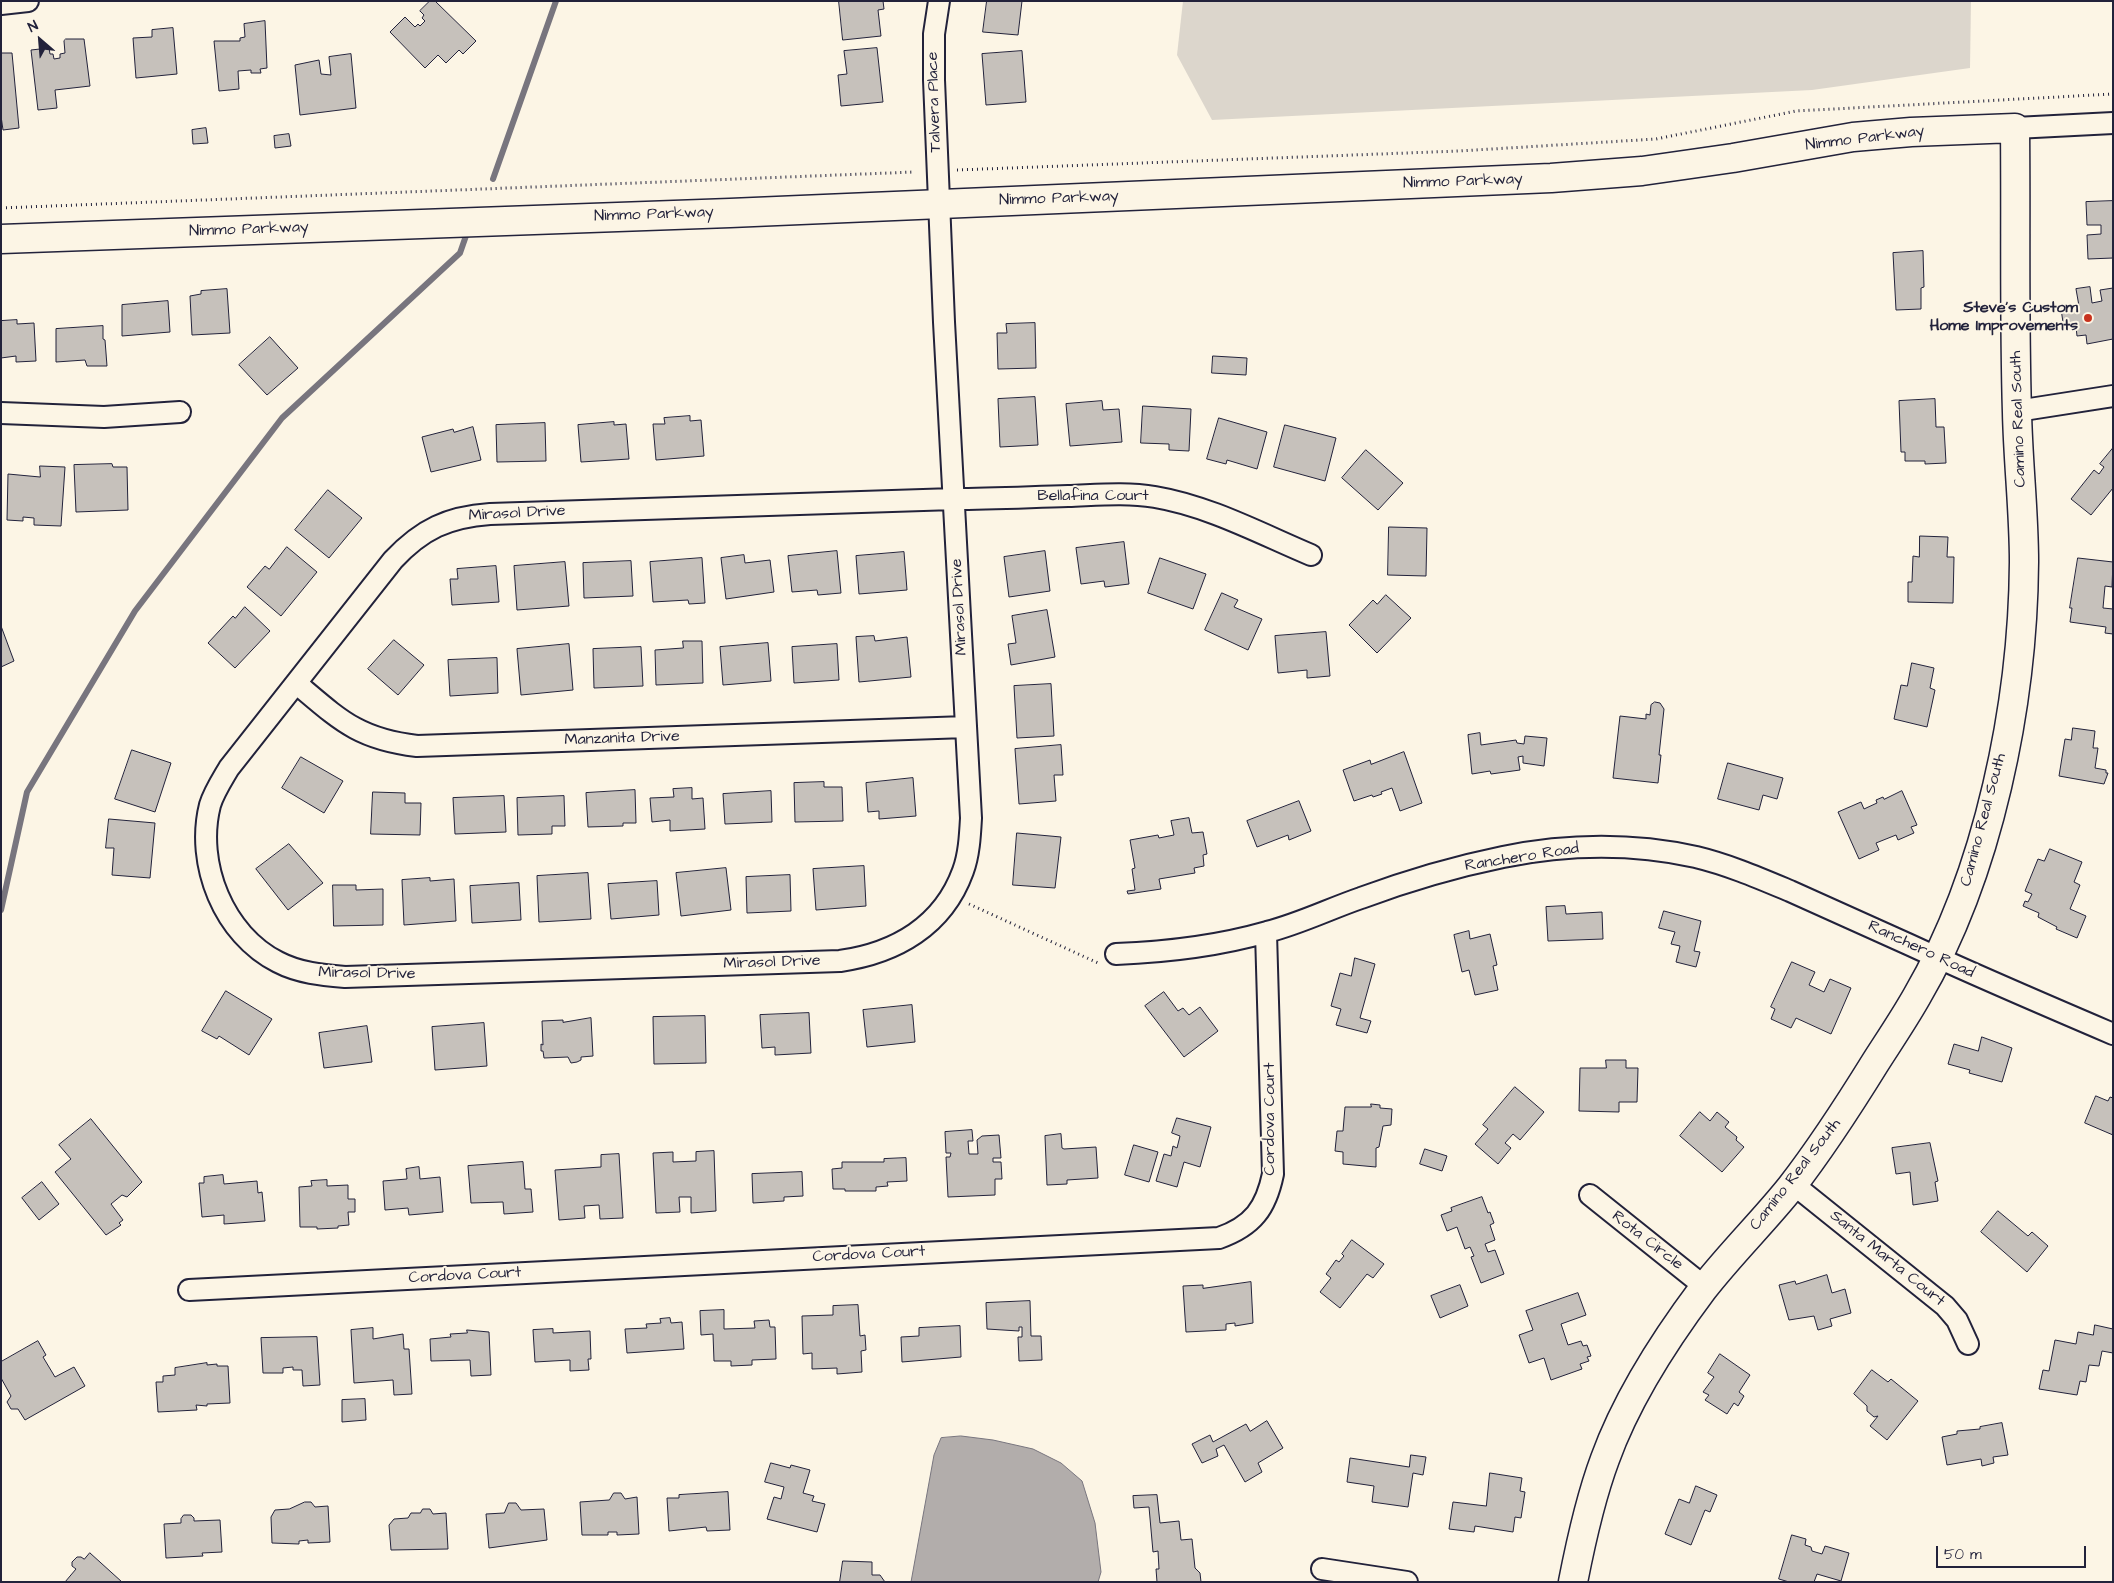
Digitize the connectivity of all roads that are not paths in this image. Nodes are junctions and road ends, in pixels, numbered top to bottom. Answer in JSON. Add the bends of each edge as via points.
{"nodes":[{"id":1,"x":28,"y":1,"type":"edge"},
{"id":2,"x":939,"y":1,"type":"edge"},
{"id":3,"x":1,"y":4,"type":"edge"},
{"id":4,"x":2113,"y":123,"type":"edge"},
{"id":5,"x":2016,"y":128,"type":"junction"},
{"id":6,"x":939,"y":204,"type":"junction"},
{"id":7,"x":1,"y":238,"type":"edge"},
{"id":8,"x":2113,"y":396,"type":"edge"},
{"id":9,"x":2017,"y":411,"type":"junction"},
{"id":10,"x":180,"y":412,"type":"dead end"},
{"id":11,"x":1,"y":414,"type":"edge"},
{"id":12,"x":954,"y":500,"type":"junction"},
{"id":13,"x":1311,"y":555,"type":"dead end"},
{"id":14,"x":296,"y":683,"type":"junction"},
{"id":15,"x":966,"y":727,"type":"junction"},
{"id":16,"x":1266,"y":933,"type":"junction"},
{"id":17,"x":1937,"y":958,"type":"junction"},
{"id":18,"x":1110,"y":961,"type":"road end"},
{"id":19,"x":2113,"y":1034,"type":"edge"},
{"id":20,"x":1793,"y":1184,"type":"junction"},
{"id":21,"x":1590,"y":1195,"type":"dead end"},
{"id":22,"x":1705,"y":1286,"type":"junction"},
{"id":23,"x":189,"y":1290,"type":"dead end"},
{"id":24,"x":1968,"y":1344,"type":"dead end"},
{"id":25,"x":1322,"y":1568,"type":"dead end"},
{"id":26,"x":1407,"y":1582,"type":"edge"},
{"id":27,"x":1573,"y":1582,"type":"edge"}],
"edges":[{"from":1,"to":3,"type":"street"},
{"from":2,"to":6,"type":"street","name":"Talvera Place","via":[[934,34],[934,80]]},
{"from":4,"to":5,"type":"street","name":"Nimmo Parkway"},
{"from":5,"to":6,"type":"street","name":"Nimmo Parkway","via":[[1853,137],[1642,171],[1550,178]]},
{"from":5,"to":9,"type":"street","name":"Camino Real South"},
{"from":6,"to":7,"type":"street","name":"Nimmo Parkway"},
{"from":6,"to":12,"type":"street","name":"Mirasol Drive"},
{"from":8,"to":9,"type":"street"},
{"from":9,"to":17,"type":"street","name":"Camino Real South","via":[[2024,562],[2014,691],[2002,762],[1983,840]]},
{"from":10,"to":11,"type":"street","via":[[104,417]]},
{"from":12,"to":13,"type":"street","name":"Bellafina Court","via":[[1116,494],[1155,496],[1202,509]]},
{"from":12,"to":14,"type":"street","name":"Mirasol Drive","via":[[468,515],[428,530],[409,543]]},
{"from":12,"to":15,"type":"street","name":"Mirasol Drive"},
{"from":14,"to":15,"type":"street","name":"Manzanita Drive","via":[[353,728],[373,738],[417,746]]},
{"from":14,"to":15,"type":"street","name":"Mirasol Drive","via":[[218,786],[206,828],[207,852],[219,898],[246,938],[278,963],[320,975],[355,977],[840,961],[885,951],[905,941],[941,910],[964,870],[971,818]]},
{"from":16,"to":17,"type":"street","name":"Ranchero Road","via":[[1430,874],[1504,857],[1565,848],[1610,846],[1671,853],[1740,870]]},
{"from":16,"to":18,"type":"street","name":"Ranchero Road"},
{"from":16,"to":23,"type":"street","name":"Cordova Court","via":[[1273,1174],[1261,1209],[1249,1223],[1219,1238]]},
{"from":17,"to":19,"type":"street","name":"Ranchero Road"},
{"from":17,"to":20,"type":"street","name":"Camino Real South","via":[[1918,995],[1838,1123]]},
{"from":20,"to":22,"type":"street","name":"Camino Real South"},
{"from":20,"to":24,"type":"street","name":"Santa Marta Court","via":[[1945,1306],[1957,1320]]},
{"from":21,"to":22,"type":"street","name":"Rota Circle"},
{"from":22,"to":27,"type":"street","name":"Camino Real South","via":[[1663,1344],[1629,1404],[1605,1457]]},
{"from":25,"to":26,"type":"street"}]}
